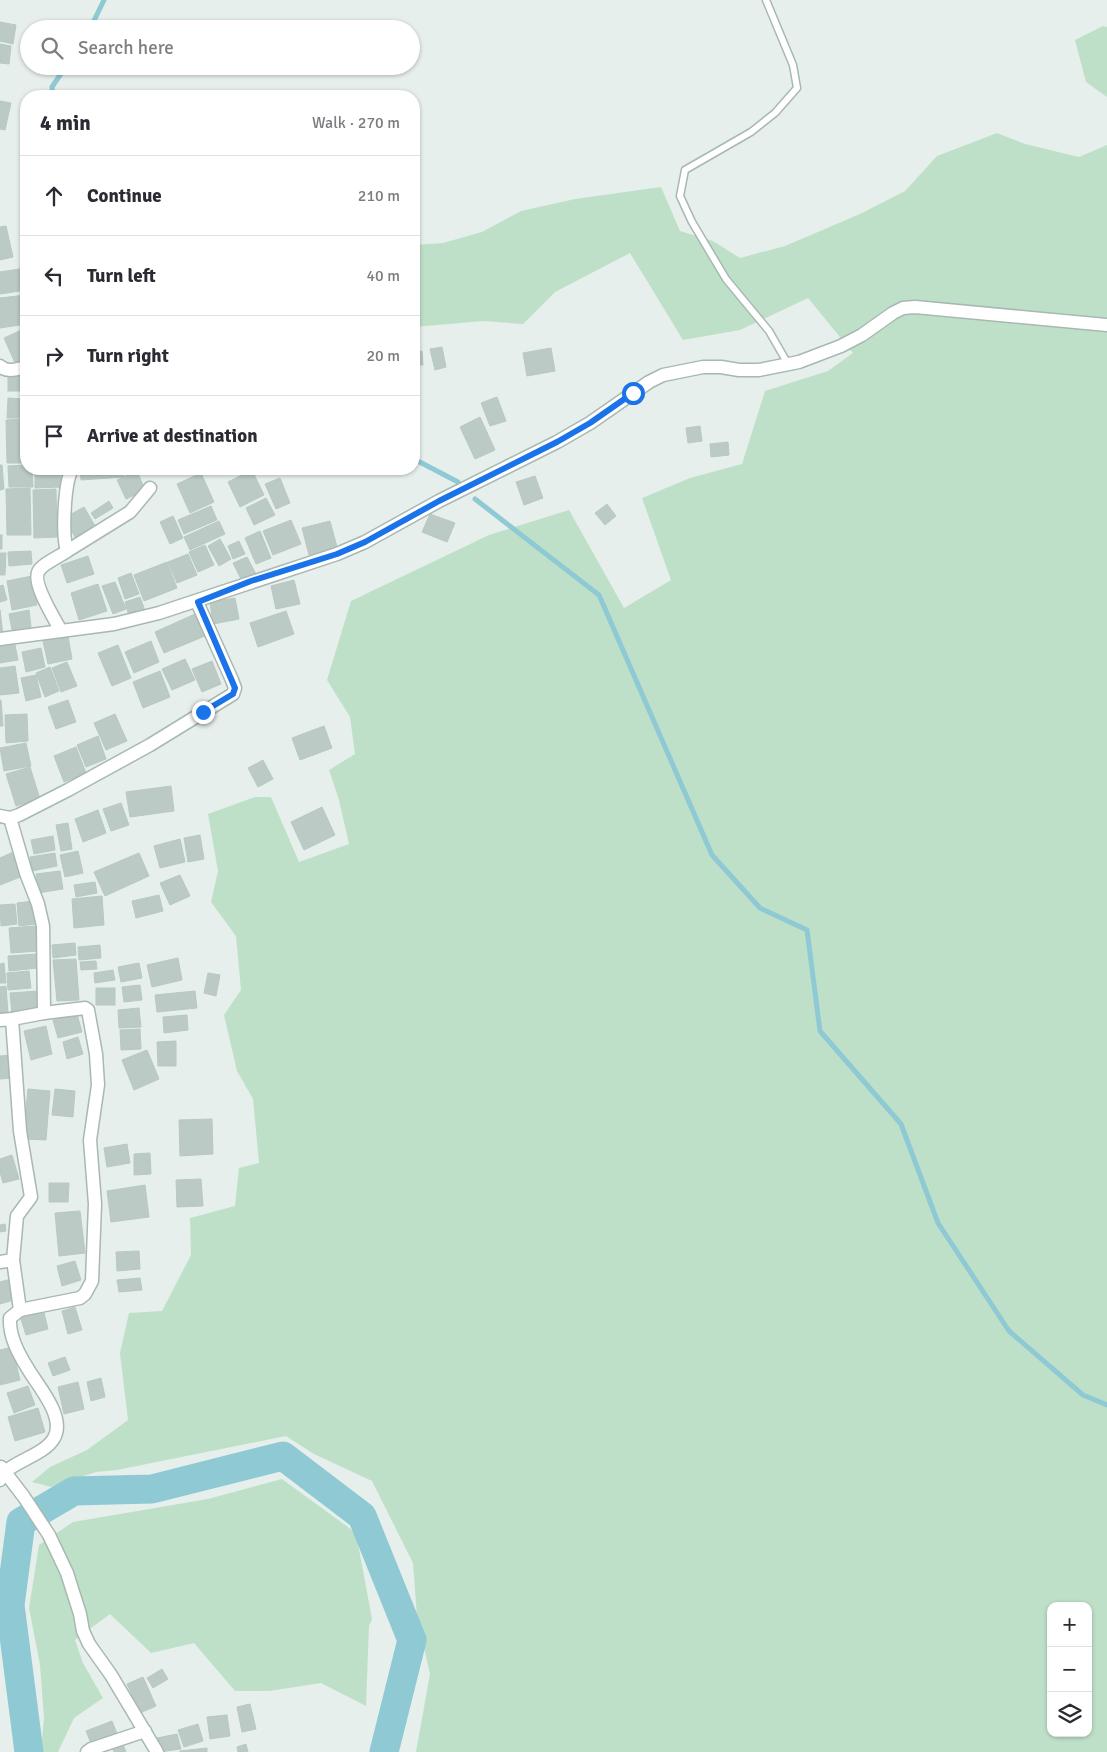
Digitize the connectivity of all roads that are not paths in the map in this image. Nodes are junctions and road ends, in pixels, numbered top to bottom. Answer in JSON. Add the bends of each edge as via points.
{"nodes":[{"id":1,"x":766,"y":0,"type":"edge"},
{"id":2,"x":1107,"y":325,"type":"edge"},
{"id":3,"x":788,"y":364,"type":"junction"},
{"id":4,"x":0,"y":366,"type":"edge"},
{"id":5,"x":20,"y":368,"type":"edge"},
{"id":6,"x":70,"y":475,"type":"edge"},
{"id":7,"x":150,"y":488,"type":"dead end"},
{"id":8,"x":67,"y":551,"type":"junction"},
{"id":9,"x":198,"y":602,"type":"junction"},
{"id":10,"x":61,"y":631,"type":"junction"},
{"id":11,"x":0,"y":639,"type":"edge"},
{"id":12,"x":5,"y":817,"type":"edge"},
{"id":13,"x":44,"y":1013,"type":"junction"},
{"id":14,"x":6,"y":1019,"type":"edge"},
{"id":15,"x":13,"y":1260,"type":"junction"},
{"id":16,"x":0,"y":1262,"type":"edge"},
{"id":17,"x":20,"y":1310,"type":"junction"},
{"id":18,"x":2,"y":1473,"type":"edge"},
{"id":19,"x":146,"y":1731,"type":"junction"},
{"id":20,"x":87,"y":1752,"type":"edge"},
{"id":21,"x":157,"y":1752,"type":"edge"}],
"edges":[{"from":1,"to":3,"type":"lane","via":[[793,65],[797,88],[775,113],[751,132],[686,170],[680,196],[726,279],[769,331]]},
{"from":2,"to":3,"type":"street","via":[[903,308],[841,346]]},
{"from":3,"to":9,"type":"street","via":[[759,370],[703,367],[662,375],[557,442],[365,542]]},
{"from":4,"to":5,"type":"street","via":[[9,371]]},
{"from":6,"to":8,"type":"street","via":[[63,528]]},
{"from":7,"to":8,"type":"street","via":[[130,512]]},
{"from":8,"to":10,"type":"street","via":[[39,569],[36,577]]},
{"from":9,"to":10,"type":"street","via":[[114,624]]},
{"from":9,"to":12,"type":"street","via":[[232,680],[233,694],[91,778],[36,807]]},
{"from":10,"to":11,"type":"street"},
{"from":12,"to":13,"type":"street","via":[[38,904],[43,926]]},
{"from":13,"to":14,"type":"street"},
{"from":13,"to":17,"type":"street","via":[[85,1008],[91,1026],[98,1085],[90,1140],[95,1204],[92,1281],[80,1298]]},
{"from":14,"to":15,"type":"street","via":[[31,1197],[17,1216]]},
{"from":15,"to":16,"type":"street"},
{"from":15,"to":17,"type":"street"},
{"from":17,"to":18,"type":"street","via":[[10,1318],[11,1334],[19,1354],[55,1414],[56,1432],[50,1443]]},
{"from":18,"to":19,"type":"street","via":[[24,1497],[48,1535],[67,1573],[89,1644]]},
{"from":19,"to":20,"type":"street"},
{"from":19,"to":21,"type":"street"}]}
